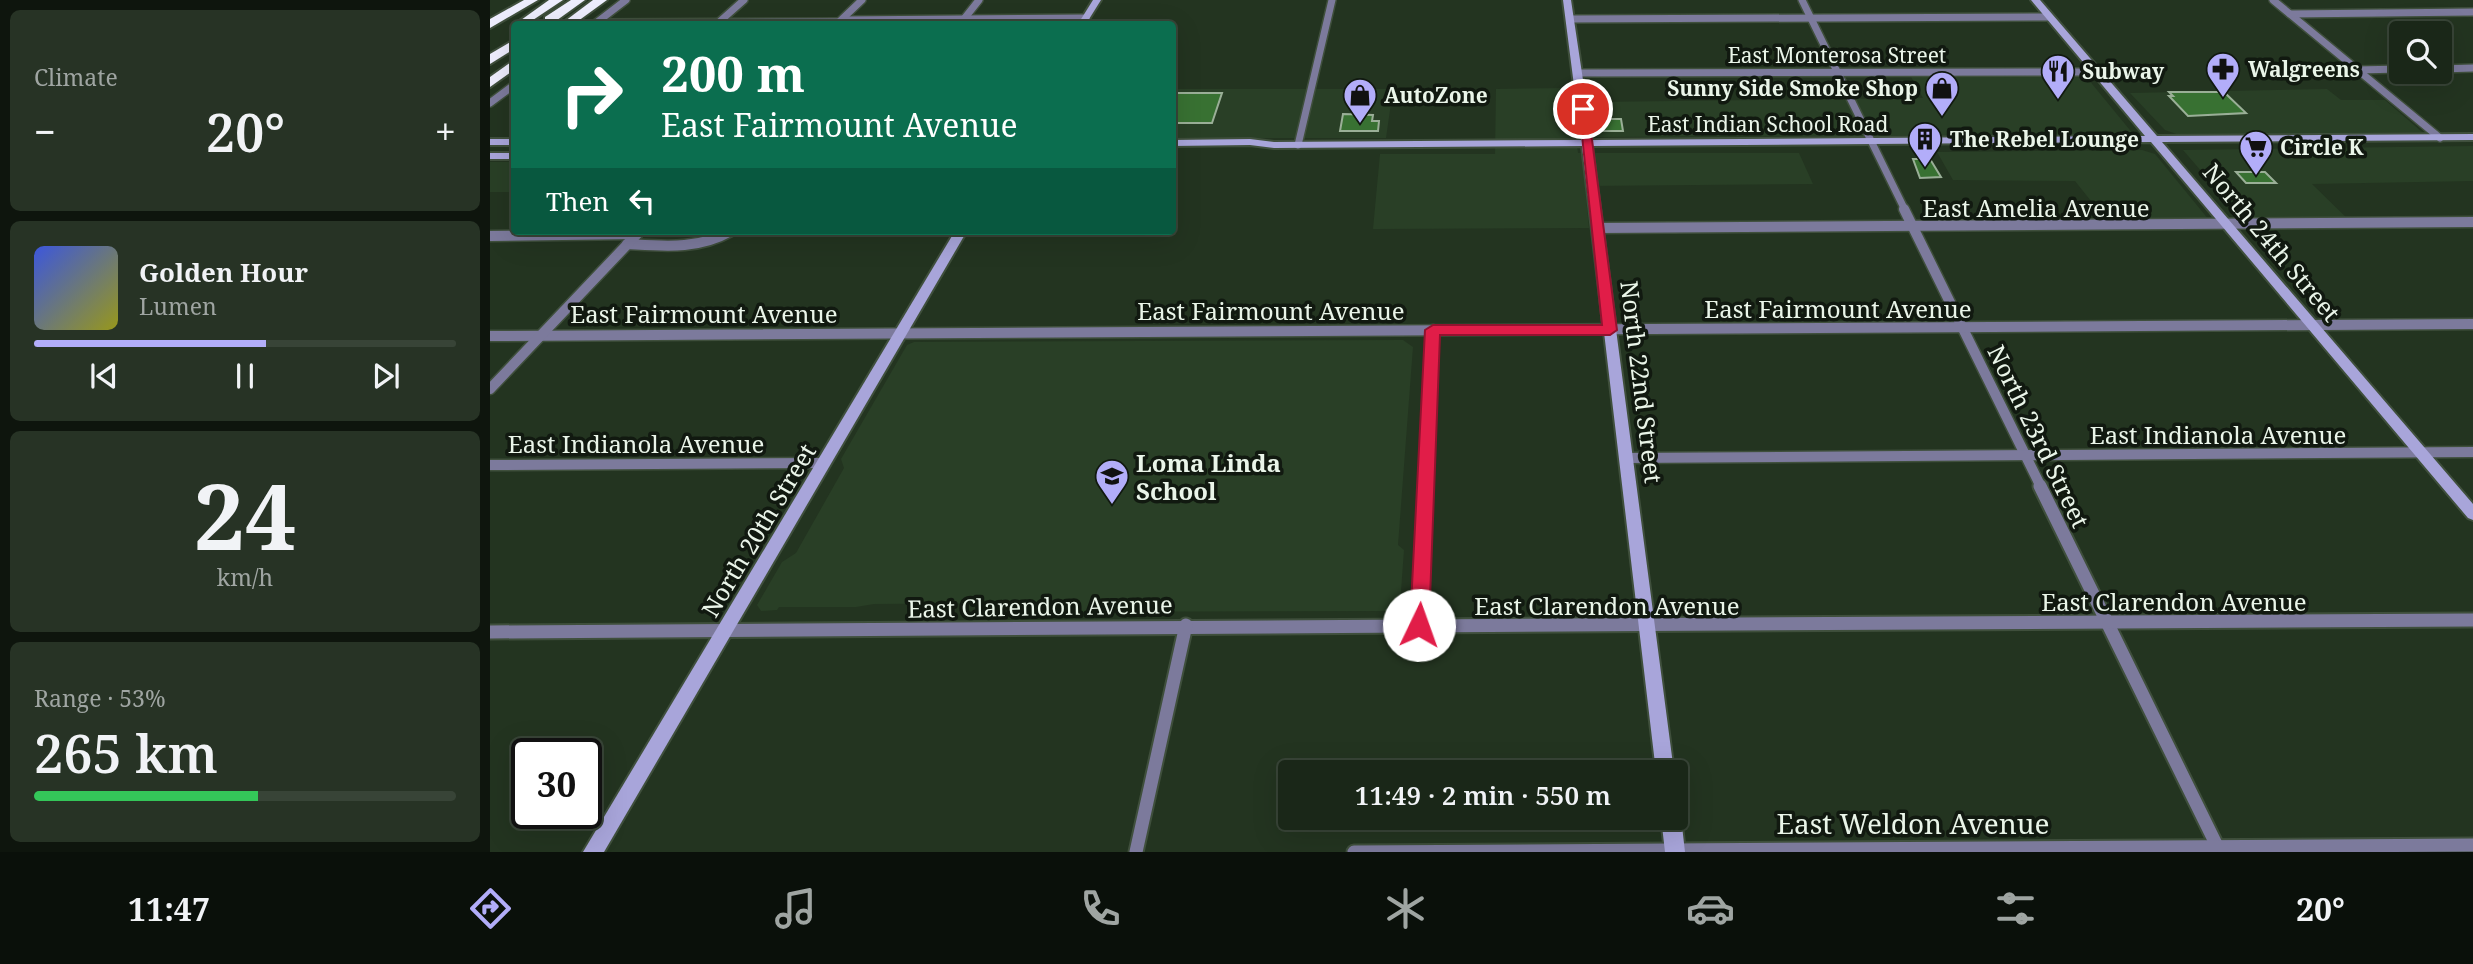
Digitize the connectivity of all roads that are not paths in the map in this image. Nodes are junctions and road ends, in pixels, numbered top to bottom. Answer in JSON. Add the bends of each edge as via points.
{"nodes":[{"id":1,"x":532,"y":0,"type":"edge"},
{"id":2,"x":557,"y":0,"type":"edge"},
{"id":3,"x":579,"y":0,"type":"edge"},
{"id":4,"x":601,"y":0,"type":"edge"},
{"id":5,"x":626,"y":0,"type":"edge"},
{"id":6,"x":744,"y":0,"type":"edge"},
{"id":7,"x":862,"y":0,"type":"edge"},
{"id":8,"x":979,"y":0,"type":"edge"},
{"id":9,"x":1097,"y":0,"type":"edge"},
{"id":10,"x":1332,"y":0,"type":"edge"},
{"id":11,"x":1567,"y":0,"type":"edge"},
{"id":12,"x":1802,"y":0,"type":"edge"},
{"id":13,"x":2035,"y":0,"type":"edge"},
{"id":14,"x":2273,"y":0,"type":"edge"},
{"id":15,"x":2473,"y":12,"type":"edge"},
{"id":16,"x":2290,"y":14,"type":"junction"},
{"id":17,"x":2049,"y":17,"type":"junction"},
{"id":18,"x":1811,"y":18,"type":"junction"},
{"id":19,"x":964,"y":19,"type":"junction"},
{"id":20,"x":1570,"y":19,"type":"junction"},
{"id":21,"x":525,"y":21,"type":"edge"},
{"id":22,"x":547,"y":21,"type":"edge"},
{"id":23,"x":572,"y":21,"type":"edge"},
{"id":24,"x":599,"y":21,"type":"edge"},
{"id":25,"x":720,"y":21,"type":"edge"},
{"id":26,"x":839,"y":21,"type":"edge"},
{"id":27,"x":880,"y":21,"type":"edge"},
{"id":28,"x":1084,"y":21,"type":"edge"},
{"id":29,"x":490,"y":24,"type":"edge"},
{"id":30,"x":511,"y":30,"type":"edge"},
{"id":31,"x":490,"y":44,"type":"edge"},
{"id":32,"x":511,"y":46,"type":"edge"},
{"id":33,"x":490,"y":60,"type":"edge"},
{"id":34,"x":511,"y":66,"type":"edge"},
{"id":35,"x":2473,"y":68,"type":"edge"},
{"id":36,"x":2389,"y":69,"type":"edge"},
{"id":37,"x":2452,"y":69,"type":"edge"},
{"id":38,"x":2357,"y":70,"type":"junction"},
{"id":39,"x":2096,"y":72,"type":"junction"},
{"id":40,"x":1577,"y":73,"type":"junction"},
{"id":41,"x":1837,"y":73,"type":"junction"},
{"id":42,"x":490,"y":83,"type":"edge"},
{"id":43,"x":511,"y":87,"type":"edge"},
{"id":44,"x":490,"y":103,"type":"edge"},
{"id":45,"x":2473,"y":137,"type":"edge"},
{"id":46,"x":2440,"y":138,"type":"junction"},
{"id":47,"x":2156,"y":141,"type":"junction"},
{"id":48,"x":490,"y":142,"type":"edge"},
{"id":49,"x":511,"y":142,"type":"edge"},
{"id":50,"x":1176,"y":143,"type":"edge"},
{"id":51,"x":1873,"y":143,"type":"junction"},
{"id":52,"x":1586,"y":144,"type":"junction"},
{"id":53,"x":1274,"y":145,"type":"junction"},
{"id":54,"x":1298,"y":145,"type":"junction"},
{"id":55,"x":1176,"y":152,"type":"edge"},
{"id":56,"x":490,"y":156,"type":"edge"},
{"id":57,"x":511,"y":156,"type":"edge"},
{"id":58,"x":2473,"y":222,"type":"edge"},
{"id":59,"x":2227,"y":225,"type":"junction"},
{"id":60,"x":1913,"y":227,"type":"junction"},
{"id":61,"x":1599,"y":228,"type":"junction"},
{"id":62,"x":539,"y":235,"type":"edge"},
{"id":63,"x":636,"y":235,"type":"edge"},
{"id":64,"x":725,"y":235,"type":"edge"},
{"id":65,"x":959,"y":235,"type":"edge"},
{"id":66,"x":490,"y":236,"type":"edge"},
{"id":67,"x":627,"y":244,"type":"junction"},
{"id":68,"x":2473,"y":324,"type":"edge"},
{"id":69,"x":2313,"y":326,"type":"junction"},
{"id":70,"x":1963,"y":329,"type":"junction"},
{"id":71,"x":1433,"y":330,"type":"junction"},
{"id":72,"x":1610,"y":330,"type":"junction"},
{"id":73,"x":899,"y":334,"type":"junction"},
{"id":74,"x":540,"y":335,"type":"junction"},
{"id":75,"x":490,"y":336,"type":"edge"},
{"id":76,"x":490,"y":389,"type":"edge"},
{"id":77,"x":2473,"y":452,"type":"edge"},
{"id":78,"x":2421,"y":453,"type":"junction"},
{"id":79,"x":2026,"y":457,"type":"junction"},
{"id":80,"x":1627,"y":458,"type":"junction"},
{"id":81,"x":824,"y":463,"type":"junction"},
{"id":82,"x":490,"y":465,"type":"edge"},
{"id":83,"x":2473,"y":514,"type":"edge"},
{"id":84,"x":2473,"y":620,"type":"edge"},
{"id":85,"x":2107,"y":622,"type":"junction"},
{"id":86,"x":1186,"y":625,"type":"junction"},
{"id":87,"x":1419,"y":625,"type":"junction"},
{"id":88,"x":1647,"y":626,"type":"junction"},
{"id":89,"x":725,"y":630,"type":"junction"},
{"id":90,"x":490,"y":632,"type":"edge"},
{"id":91,"x":1664,"y":760,"type":"edge"},
{"id":92,"x":1673,"y":830,"type":"edge"},
{"id":93,"x":2473,"y":845,"type":"edge"},
{"id":94,"x":2219,"y":850,"type":"edge"},
{"id":95,"x":1675,"y":851,"type":"edge"},
{"id":96,"x":593,"y":852,"type":"edge"},
{"id":97,"x":1136,"y":852,"type":"edge"},
{"id":98,"x":1354,"y":852,"type":"edge"}],
"edges":[{"from":1,"to":29,"type":"highway"},
{"from":2,"to":21,"type":"highway"},
{"from":3,"to":22,"type":"highway"},
{"from":4,"to":23,"type":"highway"},
{"from":5,"to":24,"type":"street"},
{"from":6,"to":25,"type":"street"},
{"from":7,"to":26,"type":"street"},
{"from":8,"to":19,"type":"street"},
{"from":9,"to":28,"type":"main road"},
{"from":10,"to":54,"type":"street"},
{"from":11,"to":20,"type":"main road","name":"North 22nd Street"},
{"from":12,"to":18,"type":"street","name":"North 23rd Street"},
{"from":13,"to":17,"type":"main road","name":"North 24th Street"},
{"from":14,"to":16,"type":"street"},
{"from":15,"to":16,"type":"street"},
{"from":16,"to":38,"type":"street"},
{"from":17,"to":18,"type":"street"},
{"from":17,"to":39,"type":"main road","name":"North 24th Street"},
{"from":18,"to":20,"type":"street"},
{"from":18,"to":41,"type":"street","name":"North 23rd Street"},
{"from":19,"to":27,"type":"street"},
{"from":19,"to":28,"type":"street"},
{"from":20,"to":40,"type":"main road","name":"North 22nd Street"},
{"from":30,"to":31,"type":"highway"},
{"from":32,"to":33,"type":"highway"},
{"from":34,"to":42,"type":"highway"},
{"from":35,"to":37,"type":"street"},
{"from":36,"to":38,"type":"street"},
{"from":38,"to":46,"type":"street"},
{"from":39,"to":41,"type":"street","name":"East Monterosa Street"},
{"from":39,"to":47,"type":"main road","name":"North 24th Street"},
{"from":40,"to":41,"type":"street","name":"East Monterosa Street"},
{"from":40,"to":52,"type":"main road","name":"North 22nd Street"},
{"from":41,"to":51,"type":"street","name":"North 23rd Street"},
{"from":43,"to":44,"type":"street"},
{"from":45,"to":46,"type":"main road","name":"East Indian School Road"},
{"from":46,"to":47,"type":"main road","name":"East Indian School Road"},
{"from":47,"to":51,"type":"main road","name":"East Indian School Road"},
{"from":47,"to":59,"type":"main road","name":"North 24th Street"},
{"from":48,"to":49,"type":"main road"},
{"from":50,"to":53,"type":"main road","name":"East Indian School Road"},
{"from":51,"to":52,"type":"main road","name":"East Indian School Road"},
{"from":51,"to":60,"type":"street","name":"North 23rd Street"},
{"from":52,"to":54,"type":"main road","name":"East Indian School Road"},
{"from":52,"to":61,"type":"main road","name":"North 22nd Street"},
{"from":53,"to":54,"type":"main road","name":"East Indian School Road"},
{"from":53,"to":55,"type":"main road","name":"East Indian School Road","via":[[1253,151]]},
{"from":56,"to":57,"type":"main road"},
{"from":58,"to":59,"type":"street","name":"East Amelia Avenue"},
{"from":59,"to":60,"type":"street","name":"East Amelia Avenue"},
{"from":59,"to":69,"type":"main road","name":"North 24th Street"},
{"from":60,"to":61,"type":"street","name":"East Amelia Avenue"},
{"from":60,"to":70,"type":"street","name":"North 23rd Street"},
{"from":61,"to":72,"type":"main road","name":"North 22nd Street"},
{"from":62,"to":66,"type":"street"},
{"from":63,"to":67,"type":"street"},
{"from":64,"to":67,"type":"street","via":[[699,245]]},
{"from":65,"to":73,"type":"main road","name":"North 20th Street"},
{"from":67,"to":74,"type":"street"},
{"from":68,"to":69,"type":"street","name":"East Fairmount Avenue"},
{"from":69,"to":70,"type":"street","name":"East Fairmount Avenue"},
{"from":69,"to":78,"type":"main road","name":"North 24th Street"},
{"from":70,"to":72,"type":"street","name":"East Fairmount Avenue"},
{"from":70,"to":79,"type":"street","name":"North 23rd Street"},
{"from":71,"to":72,"type":"street","name":"East Fairmount Avenue"},
{"from":71,"to":73,"type":"street","name":"East Fairmount Avenue"},
{"from":71,"to":87,"type":"street"},
{"from":72,"to":80,"type":"main road","name":"North 22nd Street"},
{"from":73,"to":74,"type":"street","name":"East Fairmount Avenue"},
{"from":73,"to":81,"type":"main road","name":"North 20th Street"},
{"from":74,"to":75,"type":"street","name":"East Fairmount Avenue"},
{"from":74,"to":76,"type":"street"},
{"from":77,"to":78,"type":"street","name":"East Indianola Avenue"},
{"from":78,"to":79,"type":"street","name":"East Indianola Avenue"},
{"from":78,"to":83,"type":"main road","name":"North 24th Street"},
{"from":79,"to":80,"type":"street","name":"East Indianola Avenue"},
{"from":79,"to":85,"type":"street","name":"North 23rd Street"},
{"from":80,"to":88,"type":"main road","name":"North 22nd Street"},
{"from":81,"to":82,"type":"street","name":"East Indianola Avenue"},
{"from":81,"to":89,"type":"main road","name":"North 20th Street"},
{"from":84,"to":85,"type":"street","name":"East Clarendon Avenue"},
{"from":85,"to":88,"type":"street","name":"East Clarendon Avenue"},
{"from":85,"to":94,"type":"street","name":"North 23rd Street"},
{"from":86,"to":87,"type":"street","name":"East Clarendon Avenue"},
{"from":86,"to":89,"type":"street","name":"East Clarendon Avenue"},
{"from":86,"to":97,"type":"street"},
{"from":87,"to":88,"type":"street","name":"East Clarendon Avenue"},
{"from":88,"to":91,"type":"main road","name":"North 22nd Street"},
{"from":89,"to":90,"type":"street","name":"East Clarendon Avenue"},
{"from":89,"to":96,"type":"main road","name":"North 20th Street"},
{"from":92,"to":95,"type":"main road"},
{"from":93,"to":94,"type":"street","name":"East Weldon Avenue"},
{"from":94,"to":95,"type":"street","name":"East Weldon Avenue"},
{"from":95,"to":98,"type":"street","name":"East Weldon Avenue"}]}
